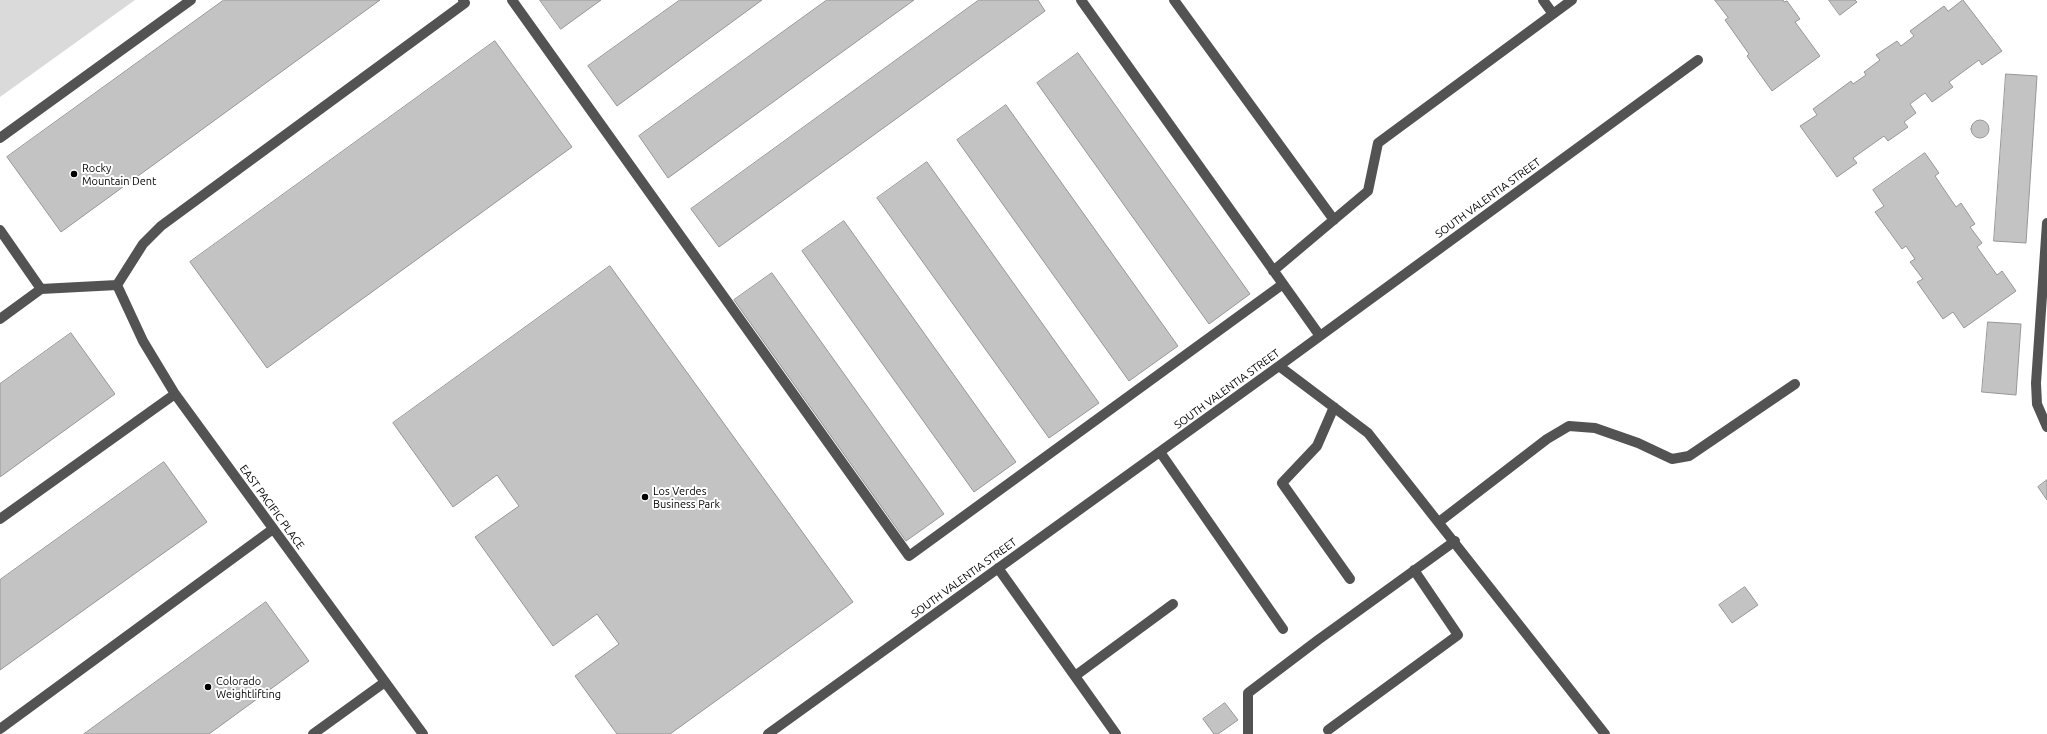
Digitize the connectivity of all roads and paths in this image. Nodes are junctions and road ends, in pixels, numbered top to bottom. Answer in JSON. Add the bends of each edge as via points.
{"nodes":[{"id":1,"x":191,"y":0,"type":"edge"},
{"id":2,"x":463,"y":0,"type":"edge"},
{"id":3,"x":512,"y":0,"type":"edge"},
{"id":4,"x":1082,"y":0,"type":"edge"},
{"id":5,"x":1174,"y":0,"type":"edge"},
{"id":6,"x":1543,"y":0,"type":"edge"},
{"id":7,"x":1572,"y":0,"type":"edge"},
{"id":8,"x":1553,"y":14,"type":"junction"},
{"id":9,"x":1698,"y":60,"type":"dead end"},
{"id":10,"x":0,"y":138,"type":"edge"},
{"id":11,"x":1334,"y":220,"type":"junction"},
{"id":12,"x":2047,"y":223,"type":"edge"},
{"id":13,"x":0,"y":230,"type":"edge"},
{"id":14,"x":1273,"y":271,"type":"junction"},
{"id":15,"x":1283,"y":284,"type":"junction"},
{"id":16,"x":117,"y":285,"type":"junction"},
{"id":17,"x":41,"y":289,"type":"junction"},
{"id":18,"x":0,"y":319,"type":"edge"},
{"id":19,"x":1320,"y":336,"type":"junction"},
{"id":20,"x":1279,"y":366,"type":"junction"},
{"id":21,"x":1795,"y":384,"type":"dead end"},
{"id":22,"x":175,"y":394,"type":"junction"},
{"id":23,"x":1334,"y":407,"type":"junction"},
{"id":24,"x":2047,"y":427,"type":"edge"},
{"id":25,"x":1160,"y":452,"type":"junction"},
{"id":26,"x":0,"y":519,"type":"edge"},
{"id":27,"x":1439,"y":522,"type":"junction"},
{"id":28,"x":273,"y":529,"type":"junction"},
{"id":29,"x":1455,"y":541,"type":"junction"},
{"id":30,"x":998,"y":568,"type":"junction"},
{"id":31,"x":1414,"y":570,"type":"junction"},
{"id":32,"x":1350,"y":579,"type":"dead end"},
{"id":33,"x":1174,"y":604,"type":"dead end"},
{"id":34,"x":1283,"y":629,"type":"dead end"},
{"id":35,"x":1075,"y":676,"type":"junction"},
{"id":36,"x":385,"y":682,"type":"junction"},
{"id":37,"x":0,"y":729,"type":"edge"},
{"id":38,"x":1328,"y":730,"type":"dead end"},
{"id":39,"x":313,"y":734,"type":"edge"},
{"id":40,"x":423,"y":734,"type":"edge"},
{"id":41,"x":768,"y":734,"type":"edge"},
{"id":42,"x":1116,"y":734,"type":"edge"},
{"id":43,"x":1248,"y":734,"type":"edge"},
{"id":44,"x":1605,"y":734,"type":"edge"}],
"edges":[{"from":1,"to":10,"type":"street"},
{"from":2,"to":16,"type":"street","via":[[465,3],[161,226],[143,244]]},
{"from":3,"to":15,"type":"street","via":[[909,556]]},
{"from":4,"to":14,"type":"street"},
{"from":5,"to":11,"type":"street"},
{"from":6,"to":8,"type":"street"},
{"from":7,"to":8,"type":"street"},
{"from":8,"to":11,"type":"street","via":[[1378,143],[1368,191]]},
{"from":9,"to":19,"type":"street","name":"SOUTH VALENTIA STREET"},
{"from":11,"to":14,"type":"street"},
{"from":12,"to":24,"type":"street","via":[[2036,383],[2037,404]]},
{"from":13,"to":17,"type":"street"},
{"from":14,"to":15,"type":"street"},
{"from":15,"to":19,"type":"street"},
{"from":16,"to":17,"type":"street"},
{"from":16,"to":22,"type":"street","name":"EAST PACIFIC PLACE","via":[[143,341]]},
{"from":17,"to":18,"type":"street"},
{"from":19,"to":20,"type":"street","name":"SOUTH VALENTIA STREET"},
{"from":20,"to":23,"type":"street"},
{"from":20,"to":25,"type":"street","name":"SOUTH VALENTIA STREET"},
{"from":21,"to":27,"type":"street","via":[[1689,456],[1672,459],[1638,443],[1595,428],[1569,426],[1547,439]]},
{"from":22,"to":26,"type":"street"},
{"from":22,"to":28,"type":"street","name":"EAST PACIFIC PLACE"},
{"from":23,"to":27,"type":"street","via":[[1368,433]]},
{"from":23,"to":32,"type":"street","via":[[1317,446],[1282,483]]},
{"from":25,"to":30,"type":"street","name":"SOUTH VALENTIA STREET"},
{"from":25,"to":34,"type":"street"},
{"from":27,"to":29,"type":"street"},
{"from":28,"to":36,"type":"street","name":"EAST PACIFIC PLACE"},
{"from":28,"to":37,"type":"street"},
{"from":29,"to":31,"type":"street"},
{"from":29,"to":44,"type":"street"},
{"from":30,"to":35,"type":"street"},
{"from":30,"to":41,"type":"street","name":"SOUTH VALENTIA STREET"},
{"from":31,"to":38,"type":"street","via":[[1458,635]]},
{"from":31,"to":43,"type":"street","via":[[1248,693]]},
{"from":33,"to":35,"type":"street"},
{"from":35,"to":42,"type":"street"},
{"from":36,"to":39,"type":"street"},
{"from":36,"to":40,"type":"street","name":"EAST PACIFIC PLACE"}]}
